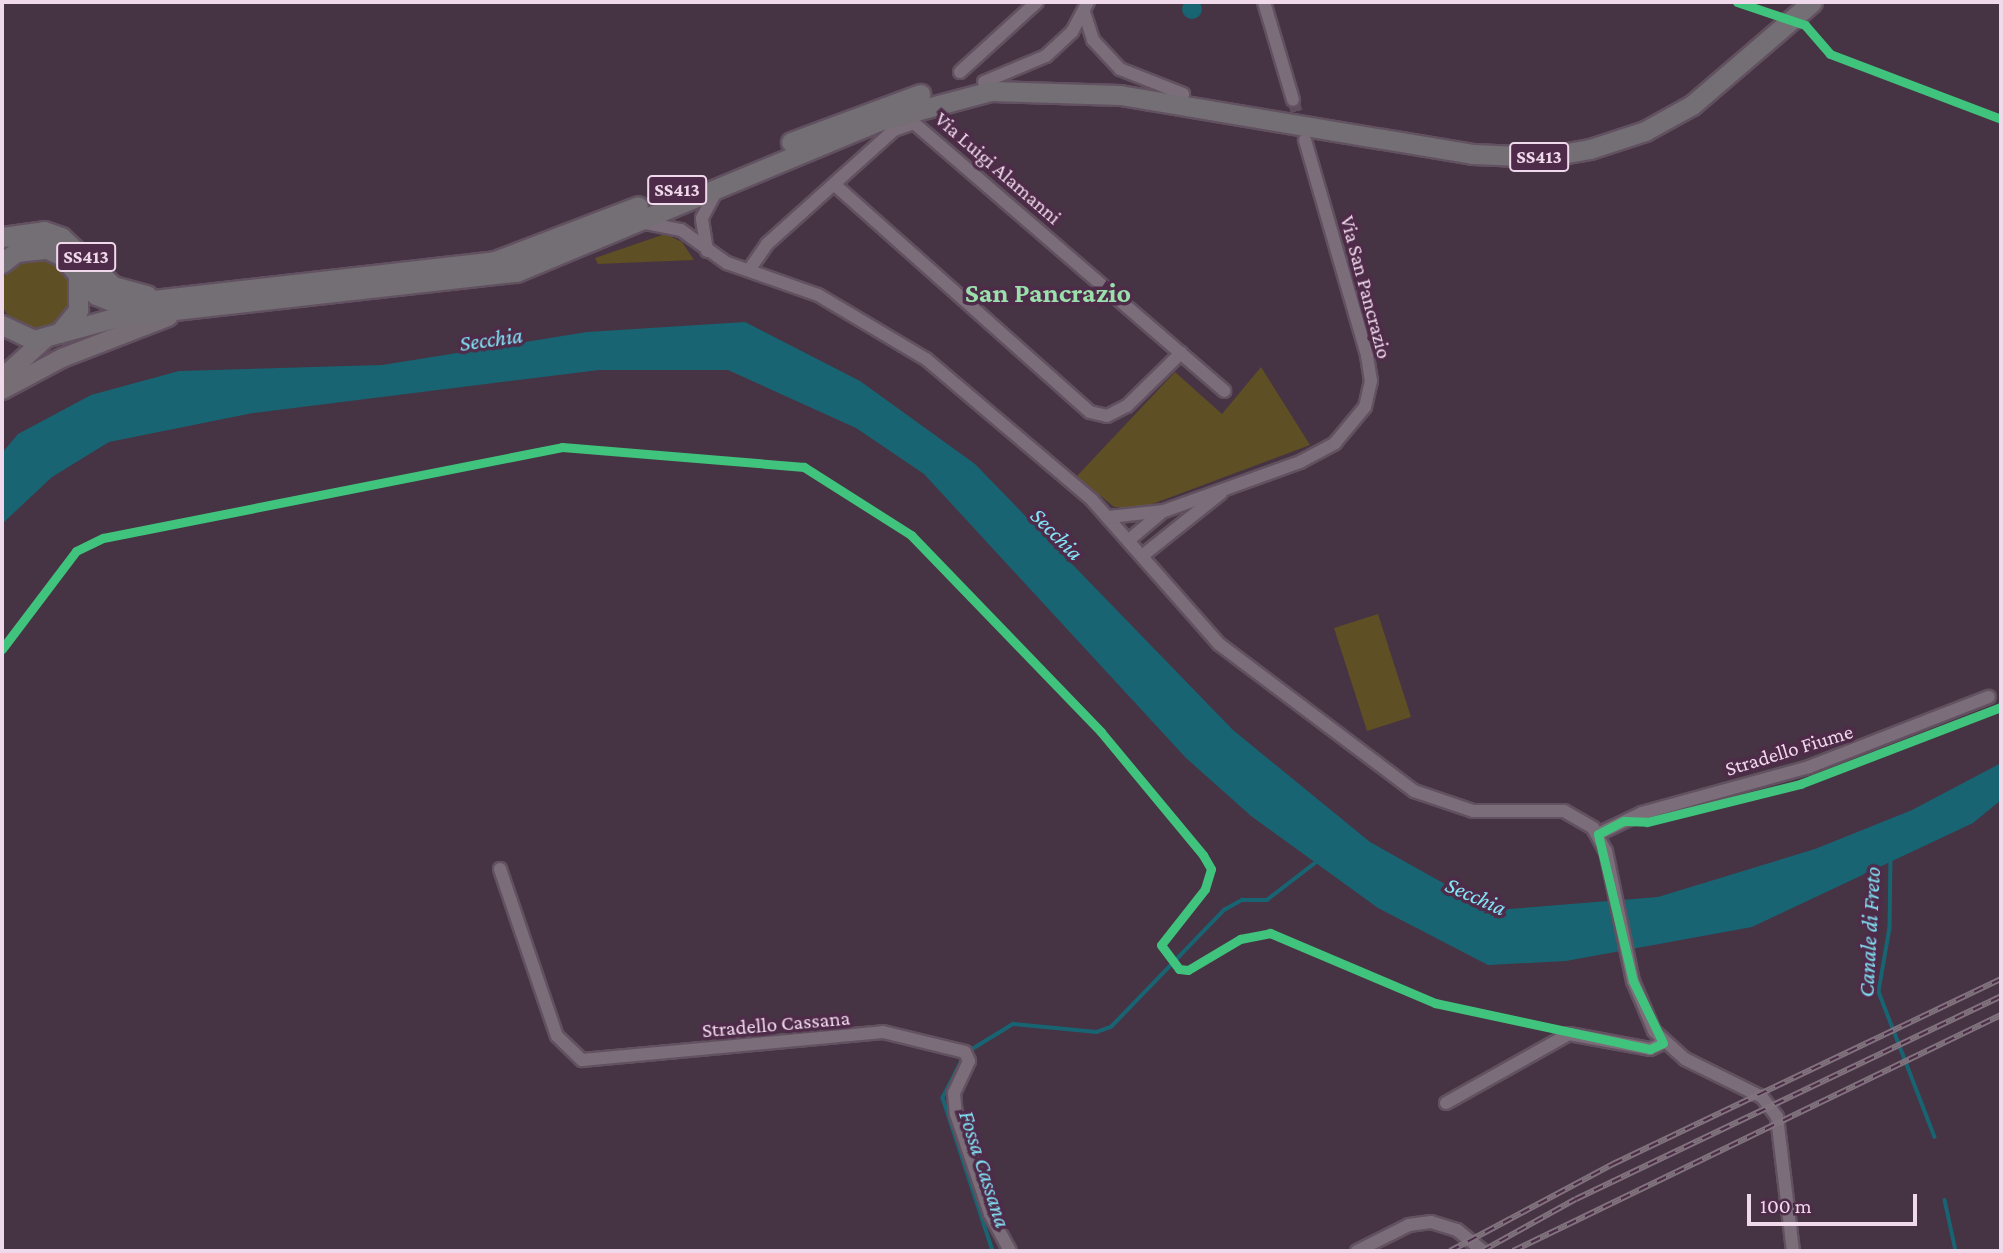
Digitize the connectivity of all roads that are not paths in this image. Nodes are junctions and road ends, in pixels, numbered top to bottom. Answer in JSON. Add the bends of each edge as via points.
{"nodes":[{"id":1,"x":1037,"y":2,"type":"edge"},
{"id":2,"x":1264,"y":2,"type":"edge"},
{"id":3,"x":1812,"y":2,"type":"edge"},
{"id":4,"x":1086,"y":5,"type":"edge"},
{"id":5,"x":960,"y":72,"type":"dead end"},
{"id":6,"x":984,"y":82,"type":"junction"},
{"id":7,"x":1183,"y":94,"type":"junction"},
{"id":8,"x":1293,"y":100,"type":"tunnel mouth"},
{"id":9,"x":1305,"y":140,"type":"tunnel mouth"},
{"id":10,"x":1404,"y":143,"type":"junction"},
{"id":11,"x":835,"y":185,"type":"junction"},
{"id":12,"x":720,"y":186,"type":"junction"},
{"id":13,"x":636,"y":221,"type":"junction"},
{"id":14,"x":2,"y":237,"type":"edge"},
{"id":15,"x":708,"y":251,"type":"junction"},
{"id":16,"x":7,"y":257,"type":"edge"},
{"id":17,"x":73,"y":267,"type":"junction"},
{"id":18,"x":749,"y":270,"type":"junction"},
{"id":19,"x":165,"y":297,"type":"junction"},
{"id":20,"x":204,"y":308,"type":"junction"},
{"id":21,"x":2,"y":325,"type":"edge"},
{"id":22,"x":52,"y":336,"type":"junction"},
{"id":23,"x":1181,"y":353,"type":"junction"},
{"id":24,"x":2,"y":377,"type":"edge"},
{"id":25,"x":2,"y":390,"type":"edge"},
{"id":26,"x":1224,"y":391,"type":"dead end"},
{"id":27,"x":1227,"y":489,"type":"junction"},
{"id":28,"x":1164,"y":511,"type":"junction"},
{"id":29,"x":1109,"y":517,"type":"junction"},
{"id":30,"x":1129,"y":540,"type":"junction"},
{"id":31,"x":1142,"y":556,"type":"junction"},
{"id":32,"x":1989,"y":697,"type":"dead end"},
{"id":33,"x":1598,"y":834,"type":"junction"},
{"id":34,"x":500,"y":869,"type":"dead end"},
{"id":35,"x":1663,"y":1043,"type":"junction"},
{"id":36,"x":1446,"y":1103,"type":"dead end"},
{"id":37,"x":1010,"y":1251,"type":"edge"},
{"id":38,"x":1357,"y":1251,"type":"edge"},
{"id":39,"x":1483,"y":1251,"type":"edge"},
{"id":40,"x":1793,"y":1251,"type":"edge"}],
"edges":[{"from":1,"to":5,"type":"street"},
{"from":2,"to":8,"type":"street"},
{"from":3,"to":10,"type":"main road","number":"SS413","via":[[1749,60],[1670,118],[1590,149],[1501,157]]},
{"from":4,"to":6,"type":"street","via":[[1046,56]]},
{"from":4,"to":7,"type":"street","via":[[1093,40],[1119,69]]},
{"from":6,"to":7,"type":"main road","number":"SS413","via":[[1080,81]]},
{"from":6,"to":19,"type":"main road","number":"SS413","via":[[877,106],[495,261]]},
{"from":7,"to":10,"type":"main road","number":"SS413"},
{"from":9,"to":27,"type":"street","name":"Via San Pancrazio","via":[[1367,355],[1369,395],[1360,417],[1335,443]]},
{"from":10,"to":12,"type":"main road","number":"SS413","via":[[1120,94],[990,91],[892,116]]},
{"from":11,"to":18,"type":"street","name":"Via Luigi Alamanni","via":[[767,244]]},
{"from":11,"to":23,"type":"street","name":"Via Luigi Alamanni","via":[[901,126],[920,126]]},
{"from":11,"to":23,"type":"street","via":[[1090,412],[1107,416],[1127,407]]},
{"from":12,"to":13,"type":"main road","number":"SS413"},
{"from":12,"to":15,"type":"street","via":[[702,218]]},
{"from":13,"to":15,"type":"street","via":[[681,230]]},
{"from":13,"to":20,"type":"main road","number":"SS413","via":[[516,272]]},
{"from":14,"to":19,"type":"main road","number":"SS413","via":[[44,231],[61,237],[113,286]]},
{"from":15,"to":18,"type":"street"},
{"from":16,"to":17,"type":"main road","number":"SS413","via":[[47,249]]},
{"from":17,"to":19,"type":"main road","number":"SS413","via":[[83,285],[106,301]]},
{"from":17,"to":22,"type":"main road","number":"SS413","via":[[82,295],[78,310]]},
{"from":18,"to":29,"type":"street","via":[[818,295],[887,332],[1020,433]]},
{"from":20,"to":22,"type":"main road","number":"SS413","via":[[121,316]]},
{"from":20,"to":25,"type":"main road","via":[[153,320]]},
{"from":21,"to":22,"type":"main road","number":"SS413","via":[[22,338]]},
{"from":22,"to":24,"type":"main road"},
{"from":23,"to":26,"type":"street","name":"Via Luigi Alamanni"},
{"from":27,"to":28,"type":"street","name":"Via San Pancrazio"},
{"from":27,"to":31,"type":"street","name":"Via San Pancrazio"},
{"from":28,"to":29,"type":"street","name":"Via San Pancrazio"},
{"from":28,"to":30,"type":"street","name":"Via San Pancrazio"},
{"from":29,"to":30,"type":"street"},
{"from":30,"to":31,"type":"street"},
{"from":31,"to":33,"type":"street","via":[[1219,644],[1414,791],[1473,811],[1564,811]]},
{"from":32,"to":33,"type":"street","name":"Stradello Fiume","via":[[1809,767],[1642,813]]},
{"from":33,"to":35,"type":"street","via":[[1610,864],[1633,981]]},
{"from":34,"to":37,"type":"street","name":"Stradello Cassana","via":[[557,1037],[582,1060],[883,1032],[965,1052],[969,1061],[954,1093],[956,1114],[990,1214]]},
{"from":35,"to":36,"type":"street","via":[[1650,1049],[1569,1034]]},
{"from":35,"to":40,"type":"street","via":[[1771,1105],[1786,1157]]},
{"from":38,"to":39,"type":"street","via":[[1409,1225],[1430,1222],[1457,1230]]}]}
